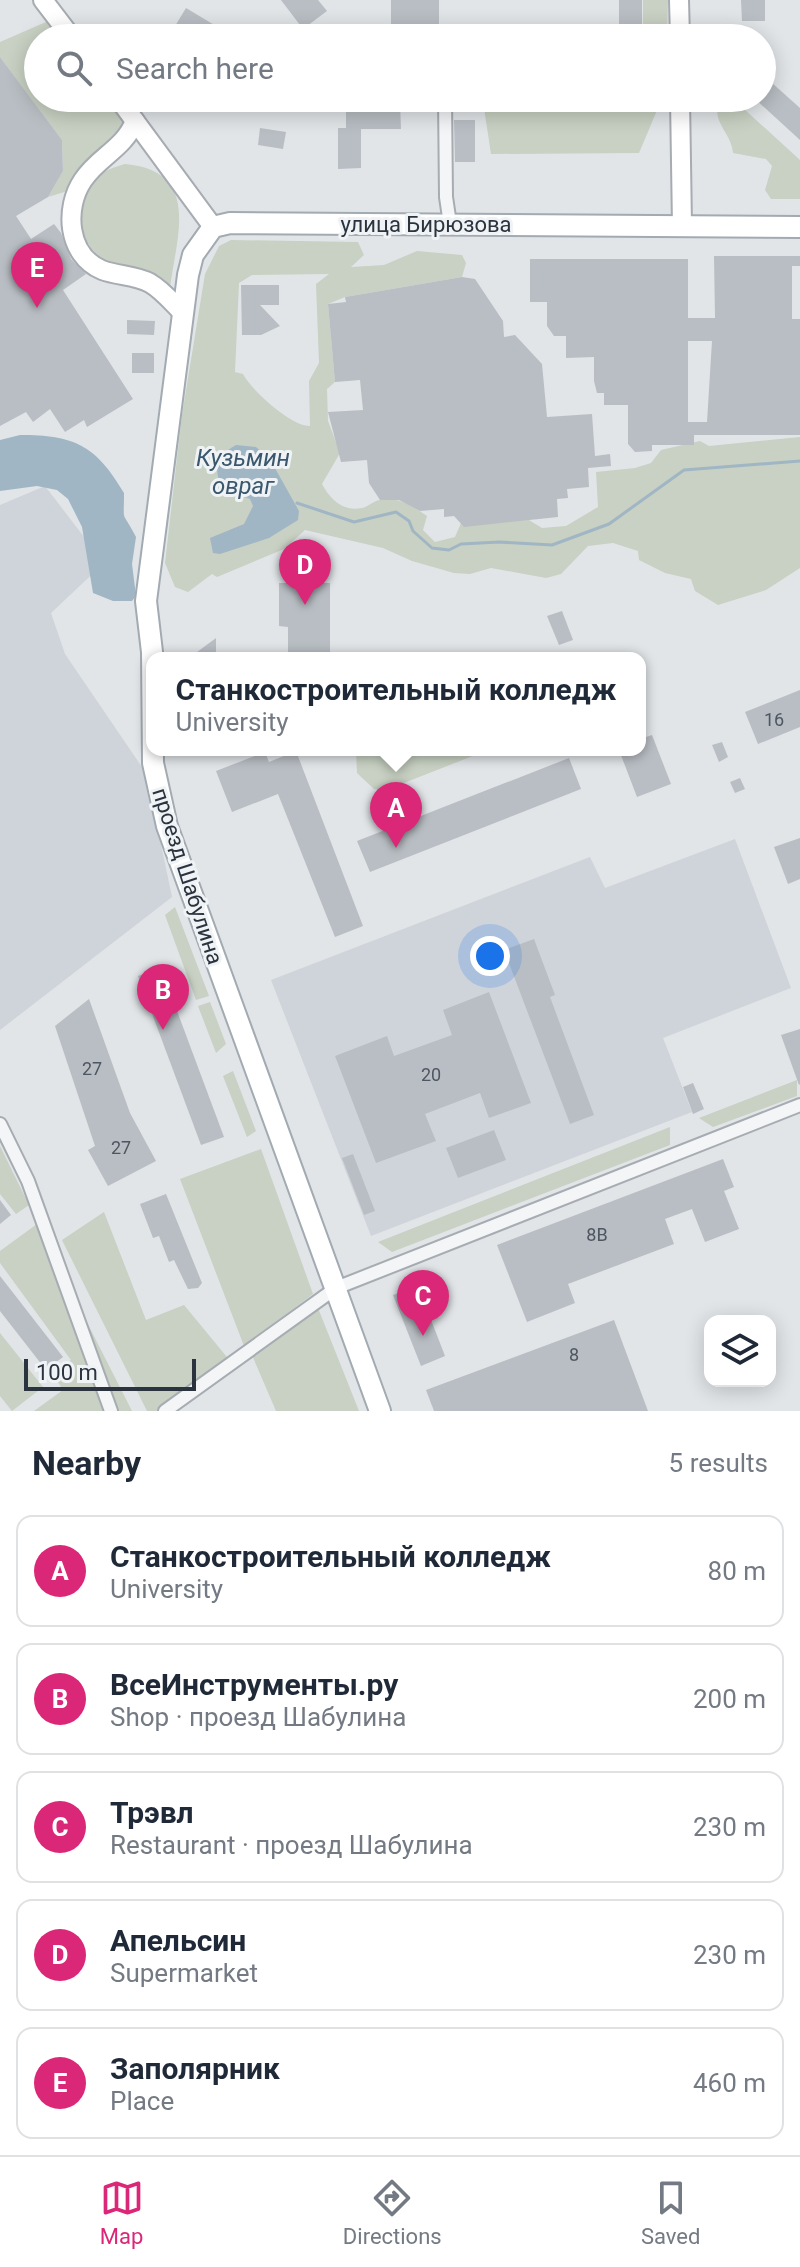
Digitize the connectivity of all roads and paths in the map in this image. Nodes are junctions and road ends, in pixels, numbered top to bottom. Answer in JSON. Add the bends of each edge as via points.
{"nodes":[{"id":1,"x":43,"y":0,"type":"edge"},
{"id":2,"x":679,"y":0,"type":"edge"},
{"id":3,"x":61,"y":24,"type":"edge"},
{"id":4,"x":680,"y":24,"type":"edge"},
{"id":5,"x":128,"y":112,"type":"edge"},
{"id":6,"x":445,"y":112,"type":"edge"},
{"id":7,"x":680,"y":112,"type":"edge"},
{"id":8,"x":135,"y":121,"type":"junction"},
{"id":9,"x":450,"y":224,"type":"junction"},
{"id":10,"x":682,"y":226,"type":"junction"},
{"id":11,"x":213,"y":227,"type":"junction"},
{"id":12,"x":800,"y":227,"type":"edge"},
{"id":13,"x":182,"y":312,"type":"junction"},
{"id":14,"x":152,"y":652,"type":"edge"},
{"id":15,"x":153,"y":756,"type":"edge"},
{"id":16,"x":800,"y":1105,"type":"edge"},
{"id":17,"x":0,"y":1124,"type":"edge"},
{"id":18,"x":336,"y":1288,"type":"junction"},
{"id":19,"x":111,"y":1411,"type":"edge"},
{"id":20,"x":165,"y":1411,"type":"edge"},
{"id":21,"x":380,"y":1411,"type":"edge"}],
"edges":[{"from":1,"to":3,"type":"main road"},
{"from":2,"to":4,"type":"main road"},
{"from":5,"to":8,"type":"main road"},
{"from":6,"to":9,"type":"street"},
{"from":7,"to":10,"type":"main road"},
{"from":8,"to":11,"type":"main road"},
{"from":8,"to":13,"type":"main road","via":[[129,137],[85,177],[73,197],[74,239],[98,268],[146,281]]},
{"from":9,"to":10,"type":"main road","name":"улица Бирюзова"},
{"from":9,"to":11,"type":"main road","name":"улица Бирюзова"},
{"from":10,"to":12,"type":"main road","name":"улица Бирюзова"},
{"from":11,"to":13,"type":"main road","name":"проезд Шабулина","via":[[193,255]]},
{"from":13,"to":14,"type":"main road","name":"проезд Шабулина","via":[[146,601]]},
{"from":15,"to":18,"type":"main road","name":"проезд Шабулина","via":[[167,826]]},
{"from":16,"to":18,"type":"street"},
{"from":17,"to":19,"type":"street","via":[[28,1181]]},
{"from":18,"to":20,"type":"street"},
{"from":18,"to":21,"type":"main road","name":"проезд Шабулина"}]}
